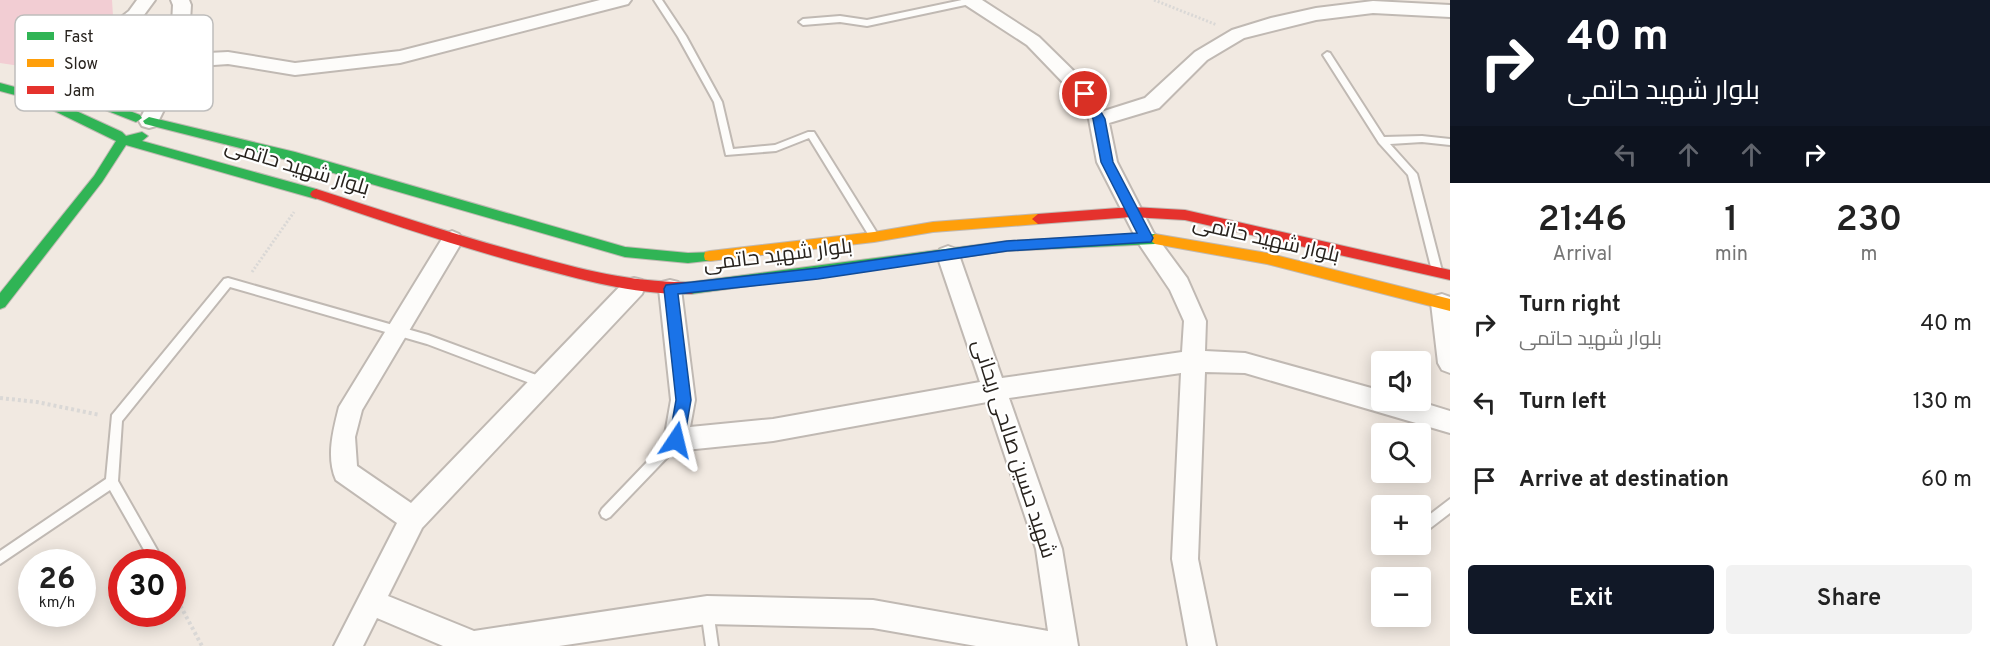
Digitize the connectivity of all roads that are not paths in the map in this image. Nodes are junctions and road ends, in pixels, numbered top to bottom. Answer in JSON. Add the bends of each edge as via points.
{"nodes":[{"id":1,"x":146,"y":0,"type":"edge"},
{"id":2,"x":180,"y":0,"type":"edge"},
{"id":3,"x":622,"y":0,"type":"edge"},
{"id":4,"x":658,"y":0,"type":"edge"},
{"id":5,"x":971,"y":0,"type":"edge"},
{"id":6,"x":1450,"y":11,"type":"edge"},
{"id":7,"x":135,"y":15,"type":"edge"},
{"id":8,"x":181,"y":15,"type":"edge"},
{"id":9,"x":803,"y":22,"type":"dead end"},
{"id":10,"x":1327,"y":55,"type":"dead end"},
{"id":11,"x":213,"y":59,"type":"edge"},
{"id":12,"x":0,"y":87,"type":"edge"},
{"id":13,"x":15,"y":91,"type":"edge"},
{"id":14,"x":65,"y":111,"type":"edge"},
{"id":15,"x":122,"y":111,"type":"edge"},
{"id":16,"x":147,"y":111,"type":"edge"},
{"id":17,"x":142,"y":119,"type":"junction"},
{"id":18,"x":1099,"y":119,"type":"junction"},
{"id":19,"x":120,"y":137,"type":"junction"},
{"id":20,"x":1382,"y":141,"type":"junction"},
{"id":21,"x":1450,"y":142,"type":"edge"},
{"id":22,"x":1131,"y":212,"type":"junction"},
{"id":23,"x":874,"y":237,"type":"junction"},
{"id":24,"x":1146,"y":238,"type":"junction"},
{"id":25,"x":452,"y":240,"type":"junction"},
{"id":26,"x":948,"y":255,"type":"junction"},
{"id":27,"x":1444,"y":273,"type":"edge"},
{"id":28,"x":634,"y":287,"type":"junction"},
{"id":29,"x":670,"y":289,"type":"junction"},
{"id":30,"x":0,"y":303,"type":"edge"},
{"id":31,"x":1446,"y":304,"type":"edge"},
{"id":32,"x":397,"y":331,"type":"junction"},
{"id":33,"x":1194,"y":361,"type":"junction"},
{"id":34,"x":1450,"y":363,"type":"edge"},
{"id":35,"x":544,"y":383,"type":"junction"},
{"id":36,"x":994,"y":390,"type":"junction"},
{"id":37,"x":1450,"y":422,"type":"edge"},
{"id":38,"x":676,"y":440,"type":"junction"},
{"id":39,"x":112,"y":482,"type":"junction"},
{"id":40,"x":1450,"y":505,"type":"edge"},
{"id":41,"x":606,"y":513,"type":"dead end"},
{"id":42,"x":412,"y":519,"type":"junction"},
{"id":43,"x":1431,"y":521,"type":"edge"},
{"id":44,"x":151,"y":549,"type":"edge"},
{"id":45,"x":0,"y":558,"type":"edge"},
{"id":46,"x":371,"y":602,"type":"junction"},
{"id":47,"x":707,"y":610,"type":"junction"},
{"id":48,"x":348,"y":646,"type":"edge"},
{"id":49,"x":712,"y":646,"type":"edge"},
{"id":50,"x":1055,"y":646,"type":"edge"},
{"id":51,"x":1064,"y":646,"type":"edge"},
{"id":52,"x":1202,"y":646,"type":"edge"}],
"edges":[{"from":1,"to":7,"type":"street"},
{"from":2,"to":8,"type":"street"},
{"from":3,"to":11,"type":"street","via":[[400,57],[295,69]]},
{"from":4,"to":23,"type":"lane","via":[[718,102],[729,153],[776,147],[811,134]]},
{"from":5,"to":9,"type":"lane","via":[[867,23],[840,19]]},
{"from":5,"to":18,"type":"street","via":[[1033,41],[1085,94]]},
{"from":6,"to":18,"type":"street","via":[[1373,8],[1277,22],[1238,34],[1201,56],[1152,103]]},
{"from":10,"to":20,"type":"lane"},
{"from":12,"to":13,"type":"main road","name":"بلوار شهید حاتمی"},
{"from":14,"to":19,"type":"main road","name":"بلوار شهید حاتمی"},
{"from":15,"to":17,"type":"main road","name":"بلوار شهید حاتمی"},
{"from":16,"to":17,"type":"street"},
{"from":17,"to":19,"type":"main road","via":[[122,125]]},
{"from":17,"to":19,"type":"main road","via":[[150,128],[144,135],[134,140]]},
{"from":17,"to":23,"type":"main road","name":"بلوار شهید حاتمی","via":[[295,157],[625,252],[688,258]]},
{"from":18,"to":22,"type":"street","via":[[1107,162]]},
{"from":19,"to":25,"type":"main road","name":"بلوار شهید حاتمی","via":[[308,191]]},
{"from":19,"to":30,"type":"main road","via":[[98,179]]},
{"from":20,"to":21,"type":"lane"},
{"from":20,"to":27,"type":"lane","via":[[1412,174]]},
{"from":22,"to":23,"type":"main road","name":"بلوار شهید حاتمی","via":[[933,227]]},
{"from":22,"to":24,"type":"street"},
{"from":22,"to":27,"type":"main road","name":"بلوار شهید حاتمی","via":[[1185,215]]},
{"from":24,"to":26,"type":"main road","name":"بلوار شهید حاتمی","via":[[1007,246]]},
{"from":24,"to":31,"type":"main road","name":"بلوار شهید حاتمی","via":[[1256,258]]},
{"from":24,"to":33,"type":"street","via":[[1179,285],[1196,321]]},
{"from":25,"to":28,"type":"main road","name":"بلوار شهید حاتمی"},
{"from":25,"to":32,"type":"street"},
{"from":26,"to":29,"type":"main road","name":"بلوار شهید حاتمی"},
{"from":26,"to":36,"type":"street","name":"شهید حسین صالحی ریحانی"},
{"from":28,"to":29,"type":"main road","name":"بلوار شهید حاتمی"},
{"from":28,"to":35,"type":"street"},
{"from":29,"to":38,"type":"street","via":[[684,400]]},
{"from":31,"to":34,"type":"street"},
{"from":32,"to":35,"type":"lane"},
{"from":32,"to":39,"type":"lane","via":[[228,282],[116,419]]},
{"from":32,"to":42,"type":"street","via":[[351,407],[343,437],[345,472]]},
{"from":33,"to":36,"type":"street"},
{"from":33,"to":37,"type":"street","via":[[1245,363]]},
{"from":33,"to":52,"type":"street","via":[[1185,559]]},
{"from":35,"to":42,"type":"street"},
{"from":36,"to":38,"type":"street","via":[[773,430]]},
{"from":36,"to":51,"type":"street","name":"شهید حسین صالحی ریحانی","via":[[1049,549]]},
{"from":38,"to":41,"type":"lane"},
{"from":39,"to":44,"type":"lane"},
{"from":39,"to":45,"type":"lane"},
{"from":40,"to":43,"type":"lane"},
{"from":42,"to":46,"type":"street"},
{"from":46,"to":47,"type":"street","via":[[474,645]]},
{"from":46,"to":48,"type":"street"},
{"from":47,"to":49,"type":"lane"},
{"from":47,"to":50,"type":"street","via":[[873,614]]}]}
